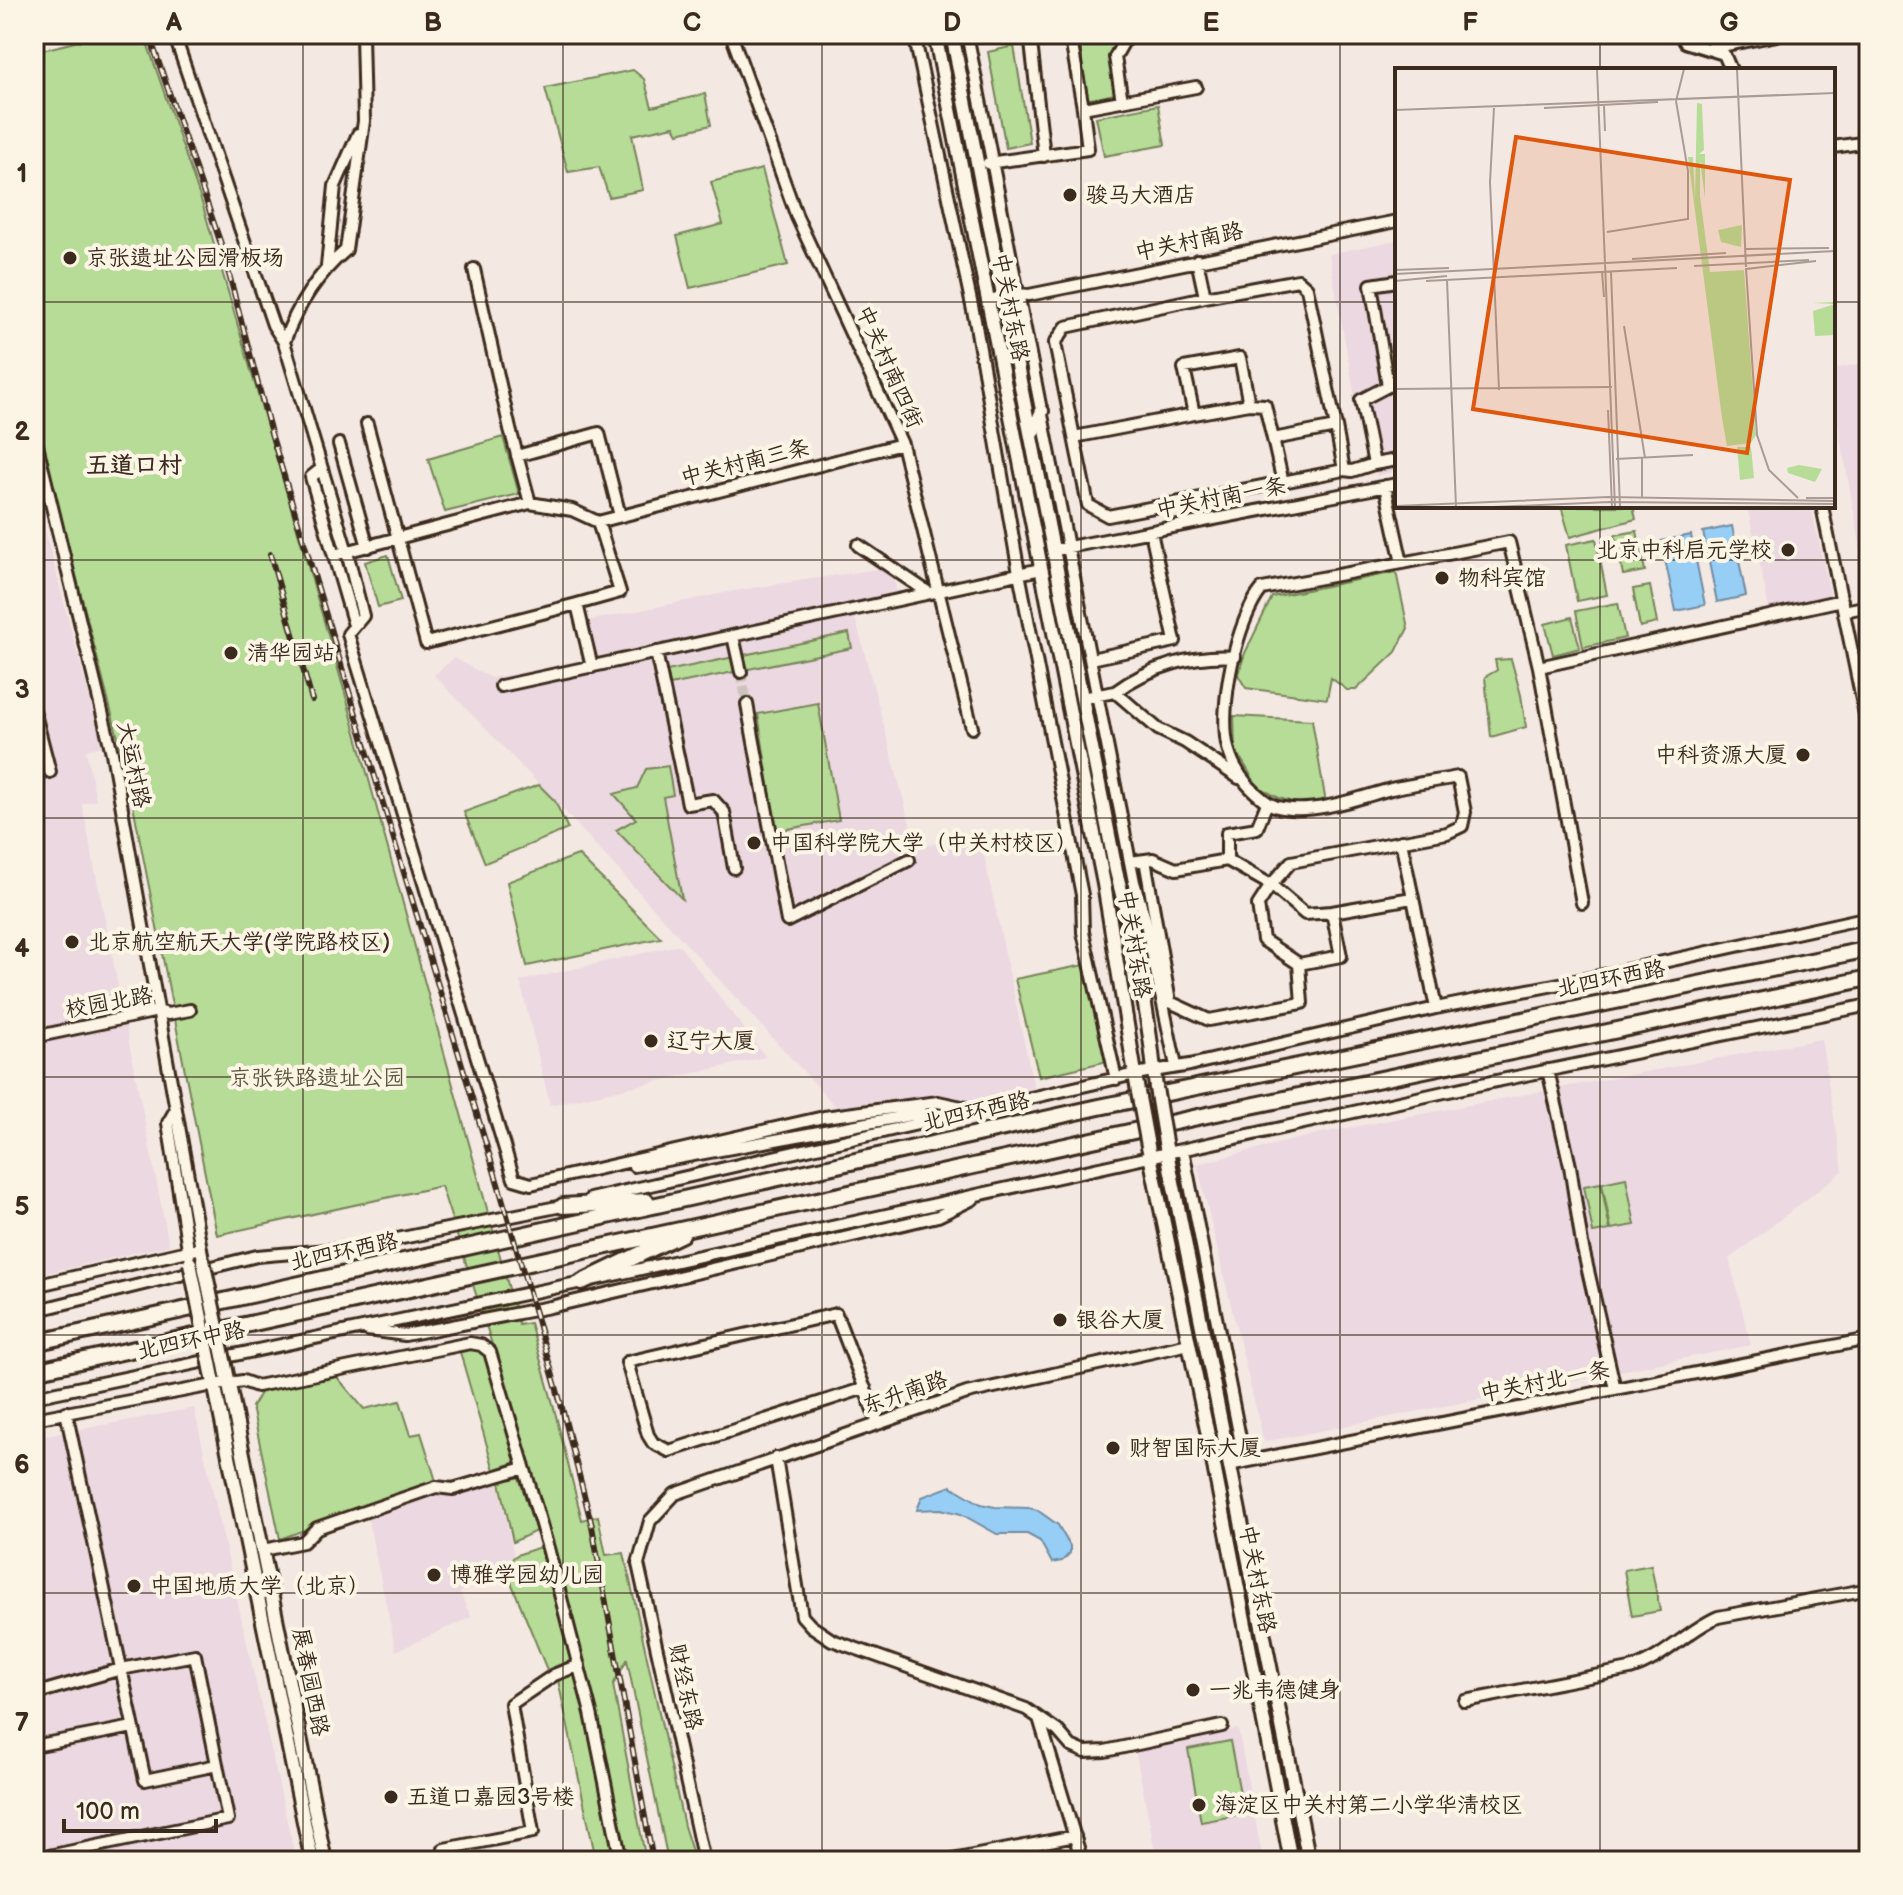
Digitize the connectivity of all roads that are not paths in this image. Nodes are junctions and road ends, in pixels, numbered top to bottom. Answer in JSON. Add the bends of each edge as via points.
{"nodes":[{"id":1,"x":174,"y":34,"type":"edge"},
{"id":2,"x":362,"y":34,"type":"edge"},
{"id":3,"x":731,"y":34,"type":"edge"},
{"id":4,"x":914,"y":34,"type":"edge"},
{"id":5,"x":935,"y":34,"type":"edge"},
{"id":6,"x":952,"y":34,"type":"edge"},
{"id":7,"x":967,"y":34,"type":"edge"},
{"id":8,"x":1030,"y":34,"type":"edge"},
{"id":9,"x":1070,"y":34,"type":"edge"},
{"id":10,"x":1128,"y":34,"type":"edge"},
{"id":11,"x":1681,"y":34,"type":"edge"},
{"id":12,"x":1782,"y":34,"type":"edge"},
{"id":13,"x":1711,"y":48,"type":"junction"},
{"id":14,"x":1730,"y":68,"type":"edge"},
{"id":15,"x":1196,"y":87,"type":"dead end"},
{"id":16,"x":1122,"y":101,"type":"junction"},
{"id":17,"x":1083,"y":108,"type":"junction"},
{"id":18,"x":364,"y":121,"type":"junction"},
{"id":19,"x":1869,"y":142,"type":"edge"},
{"id":20,"x":1835,"y":147,"type":"edge"},
{"id":21,"x":1044,"y":156,"type":"junction"},
{"id":22,"x":993,"y":162,"type":"junction"},
{"id":23,"x":978,"y":165,"type":"junction"},
{"id":24,"x":1395,"y":221,"type":"edge"},
{"id":25,"x":1197,"y":260,"type":"junction"},
{"id":26,"x":327,"y":266,"type":"junction"},
{"id":27,"x":474,"y":269,"type":"dead end"},
{"id":28,"x":1395,"y":281,"type":"edge"},
{"id":29,"x":1019,"y":294,"type":"junction"},
{"id":30,"x":1004,"y":297,"type":"junction"},
{"id":31,"x":1205,"y":297,"type":"junction"},
{"id":32,"x":988,"y":300,"type":"junction"},
{"id":33,"x":284,"y":342,"type":"junction"},
{"id":34,"x":1392,"y":385,"type":"edge"},
{"id":35,"x":1249,"y":404,"type":"junction"},
{"id":36,"x":1042,"y":411,"type":"junction"},
{"id":37,"x":1194,"y":414,"type":"junction"},
{"id":38,"x":367,"y":424,"type":"dead end"},
{"id":39,"x":1336,"y":427,"type":"junction"},
{"id":40,"x":34,"y":433,"type":"edge"},
{"id":41,"x":1031,"y":436,"type":"junction"},
{"id":42,"x":1074,"y":437,"type":"junction"},
{"id":43,"x":1273,"y":439,"type":"junction"},
{"id":44,"x":339,"y":444,"type":"dead end"},
{"id":45,"x":902,"y":444,"type":"junction"},
{"id":46,"x":517,"y":456,"type":"junction"},
{"id":47,"x":1395,"y":460,"type":"edge"},
{"id":48,"x":1369,"y":466,"type":"junction"},
{"id":49,"x":321,"y":469,"type":"junction"},
{"id":50,"x":1344,"y":470,"type":"junction"},
{"id":51,"x":1283,"y":483,"type":"junction"},
{"id":52,"x":1395,"y":484,"type":"edge"},
{"id":53,"x":1381,"y":487,"type":"junction"},
{"id":54,"x":530,"y":503,"type":"junction"},
{"id":55,"x":1822,"y":508,"type":"edge"},
{"id":56,"x":620,"y":516,"type":"junction"},
{"id":57,"x":598,"y":522,"type":"junction"},
{"id":58,"x":1151,"y":532,"type":"junction"},
{"id":59,"x":398,"y":540,"type":"junction"},
{"id":60,"x":858,"y":545,"type":"dead end"},
{"id":61,"x":368,"y":547,"type":"junction"},
{"id":62,"x":1069,"y":547,"type":"junction"},
{"id":63,"x":1053,"y":550,"type":"junction"},
{"id":64,"x":347,"y":552,"type":"junction"},
{"id":65,"x":334,"y":555,"type":"junction"},
{"id":66,"x":1402,"y":563,"type":"junction"},
{"id":67,"x":1041,"y":569,"type":"junction"},
{"id":68,"x":1019,"y":573,"type":"junction"},
{"id":69,"x":933,"y":592,"type":"junction"},
{"id":70,"x":577,"y":604,"type":"junction"},
{"id":71,"x":1843,"y":606,"type":"junction"},
{"id":72,"x":1869,"y":606,"type":"edge"},
{"id":73,"x":354,"y":625,"type":"junction"},
{"id":74,"x":733,"y":636,"type":"junction"},
{"id":75,"x":656,"y":652,"type":"junction"},
{"id":76,"x":1235,"y":657,"type":"junction"},
{"id":77,"x":1091,"y":659,"type":"junction"},
{"id":78,"x":592,"y":667,"type":"junction"},
{"id":79,"x":1539,"y":667,"type":"junction"},
{"id":80,"x":741,"y":672,"type":"tunnel mouth"},
{"id":81,"x":501,"y":686,"type":"dead end"},
{"id":82,"x":1115,"y":692,"type":"junction"},
{"id":83,"x":1098,"y":695,"type":"junction"},
{"id":84,"x":1082,"y":698,"type":"junction"},
{"id":85,"x":747,"y":704,"type":"tunnel mouth"},
{"id":86,"x":34,"y":710,"type":"edge"},
{"id":87,"x":972,"y":728,"type":"dead end"},
{"id":88,"x":1869,"y":734,"type":"edge"},
{"id":89,"x":50,"y":772,"type":"dead end"},
{"id":90,"x":1240,"y":779,"type":"junction"},
{"id":91,"x":1267,"y":803,"type":"junction"},
{"id":92,"x":1401,"y":841,"type":"junction"},
{"id":93,"x":909,"y":860,"type":"dead end"},
{"id":94,"x":1145,"y":860,"type":"junction"},
{"id":95,"x":1227,"y":860,"type":"junction"},
{"id":96,"x":1130,"y":862,"type":"junction"},
{"id":97,"x":734,"y":868,"type":"dead end"},
{"id":98,"x":1271,"y":885,"type":"junction"},
{"id":99,"x":1412,"y":898,"type":"junction"},
{"id":100,"x":1582,"y":903,"type":"dead end"},
{"id":101,"x":1332,"y":912,"type":"junction"},
{"id":102,"x":1869,"y":917,"type":"edge"},
{"id":103,"x":1869,"y":949,"type":"edge"},
{"id":104,"x":1299,"y":964,"type":"junction"},
{"id":105,"x":1869,"y":978,"type":"edge"},
{"id":106,"x":1869,"y":1005,"type":"edge"},
{"id":107,"x":1436,"y":1008,"type":"junction"},
{"id":108,"x":190,"y":1010,"type":"dead end"},
{"id":109,"x":158,"y":1011,"type":"junction"},
{"id":110,"x":34,"y":1037,"type":"edge"},
{"id":111,"x":1176,"y":1066,"type":"junction"},
{"id":112,"x":1154,"y":1070,"type":"junction"},
{"id":113,"x":1548,"y":1070,"type":"junction"},
{"id":114,"x":1135,"y":1074,"type":"junction"},
{"id":115,"x":1116,"y":1079,"type":"junction"},
{"id":116,"x":979,"y":1110,"type":"junction"},
{"id":117,"x":931,"y":1122,"type":"junction"},
{"id":118,"x":1166,"y":1148,"type":"junction"},
{"id":119,"x":1183,"y":1150,"type":"junction"},
{"id":120,"x":1149,"y":1152,"type":"junction"},
{"id":121,"x":606,"y":1168,"type":"junction"},
{"id":122,"x":987,"y":1192,"type":"junction"},
{"id":123,"x":686,"y":1199,"type":"junction"},
{"id":124,"x":563,"y":1206,"type":"junction"},
{"id":125,"x":707,"y":1223,"type":"junction"},
{"id":126,"x":196,"y":1255,"type":"junction"},
{"id":127,"x":582,"y":1282,"type":"junction"},
{"id":128,"x":34,"y":1286,"type":"edge"},
{"id":129,"x":34,"y":1311,"type":"edge"},
{"id":130,"x":357,"y":1328,"type":"junction"},
{"id":131,"x":1869,"y":1339,"type":"edge"},
{"id":132,"x":34,"y":1343,"type":"edge"},
{"id":133,"x":1189,"y":1344,"type":"junction"},
{"id":134,"x":34,"y":1371,"type":"edge"},
{"id":135,"x":227,"y":1377,"type":"junction"},
{"id":136,"x":213,"y":1379,"type":"junction"},
{"id":137,"x":865,"y":1388,"type":"junction"},
{"id":138,"x":1615,"y":1389,"type":"junction"},
{"id":139,"x":34,"y":1397,"type":"edge"},
{"id":140,"x":66,"y":1412,"type":"junction"},
{"id":141,"x":34,"y":1419,"type":"edge"},
{"id":142,"x":878,"y":1423,"type":"junction"},
{"id":143,"x":776,"y":1458,"type":"junction"},
{"id":144,"x":1229,"y":1465,"type":"junction"},
{"id":145,"x":524,"y":1468,"type":"junction"},
{"id":146,"x":650,"y":1521,"type":"joint"},
{"id":147,"x":263,"y":1550,"type":"junction"},
{"id":148,"x":1869,"y":1589,"type":"edge"},
{"id":149,"x":579,"y":1665,"type":"junction"},
{"id":150,"x":121,"y":1669,"type":"junction"},
{"id":151,"x":34,"y":1694,"type":"edge"},
{"id":152,"x":1465,"y":1701,"type":"dead end"},
{"id":153,"x":1039,"y":1718,"type":"junction"},
{"id":154,"x":1222,"y":1726,"type":"dead end"},
{"id":155,"x":133,"y":1727,"type":"junction"},
{"id":156,"x":34,"y":1746,"type":"edge"},
{"id":157,"x":217,"y":1765,"type":"junction"},
{"id":158,"x":1075,"y":1836,"type":"junction"},
{"id":159,"x":444,"y":1849,"type":"dead end"},
{"id":160,"x":34,"y":1859,"type":"edge"},
{"id":161,"x":312,"y":1861,"type":"edge"},
{"id":162,"x":325,"y":1861,"type":"edge"},
{"id":163,"x":621,"y":1861,"type":"edge"},
{"id":164,"x":704,"y":1861,"type":"edge"},
{"id":165,"x":947,"y":1861,"type":"edge"},
{"id":166,"x":1082,"y":1861,"type":"edge"},
{"id":167,"x":1291,"y":1861,"type":"edge"},
{"id":168,"x":1309,"y":1861,"type":"edge"}],
"edges":[{"from":1,"to":33,"type":"street","via":[[273,325]]},
{"from":2,"to":18,"type":"street"},
{"from":3,"to":45,"type":"street","name":"中关村南四街","via":[[797,217]]},
{"from":4,"to":68,"type":"street","name":"中关村东路","via":[[975,320]]},
{"from":5,"to":32,"type":"main road","name":"中关村东路"},
{"from":6,"to":23,"type":"main road","name":"中关村东路"},
{"from":7,"to":22,"type":"street","name":"中关村东路"},
{"from":8,"to":21,"type":"street"},
{"from":9,"to":17,"type":"street"},
{"from":10,"to":16,"type":"street","via":[[1115,57]]},
{"from":11,"to":13,"type":"street","via":[[1685,42]]},
{"from":12,"to":13,"type":"street"},
{"from":13,"to":14,"type":"street","via":[[1724,54]]},
{"from":15,"to":16,"type":"street"},
{"from":16,"to":17,"type":"street"},
{"from":17,"to":21,"type":"street","via":[[1088,149]]},
{"from":18,"to":26,"type":"street","via":[[335,186]]},
{"from":18,"to":26,"type":"street","via":[[346,250]]},
{"from":19,"to":20,"type":"street"},
{"from":21,"to":22,"type":"street"},
{"from":22,"to":23,"type":"street"},
{"from":22,"to":29,"type":"street","name":"中关村东路"},
{"from":23,"to":30,"type":"main road","name":"中关村东路"},
{"from":24,"to":25,"type":"street","name":"中关村南路"},
{"from":25,"to":29,"type":"street","name":"中关村南路"},
{"from":25,"to":31,"type":"street"},
{"from":26,"to":33,"type":"street","via":[[295,313]]},
{"from":27,"to":46,"type":"street"},
{"from":28,"to":34,"type":"street","via":[[1371,285]]},
{"from":29,"to":30,"type":"street","name":"中关村南路"},
{"from":29,"to":36,"type":"street","name":"中关村东路"},
{"from":30,"to":32,"type":"street","name":"中关村南路"},
{"from":30,"to":41,"type":"main road","name":"中关村东路"},
{"from":31,"to":39,"type":"street","via":[[1298,280],[1307,288]]},
{"from":31,"to":42,"type":"street","via":[[1066,327],[1055,343]]},
{"from":32,"to":67,"type":"main road","name":"中关村东路"},
{"from":33,"to":49,"type":"street"},
{"from":34,"to":48,"type":"street","via":[[1361,400]]},
{"from":35,"to":37,"type":"street"},
{"from":35,"to":37,"type":"street","via":[[1240,358],[1184,368]]},
{"from":35,"to":43,"type":"street","via":[[1265,405]]},
{"from":36,"to":41,"type":"main road"},
{"from":36,"to":62,"type":"street","name":"中关村东路"},
{"from":37,"to":42,"type":"street"},
{"from":38,"to":59,"type":"street"},
{"from":39,"to":43,"type":"street"},
{"from":39,"to":50,"type":"street"},
{"from":40,"to":109,"type":"street","name":"大运村路","via":[[112,753]]},
{"from":41,"to":63,"type":"main road","name":"中关村东路"},
{"from":42,"to":51,"type":"street","via":[[1088,505],[1108,516]]},
{"from":43,"to":51,"type":"street"},
{"from":44,"to":61,"type":"street"},
{"from":45,"to":56,"type":"street","name":"中关村南三条"},
{"from":45,"to":69,"type":"street","name":"中关村南四街"},
{"from":46,"to":54,"type":"street"},
{"from":46,"to":56,"type":"street","via":[[599,433]]},
{"from":47,"to":48,"type":"street"},
{"from":48,"to":50,"type":"street"},
{"from":48,"to":53,"type":"street"},
{"from":49,"to":64,"type":"street"},
{"from":49,"to":65,"type":"street","via":[[311,477]]},
{"from":50,"to":51,"type":"street"},
{"from":52,"to":53,"type":"street","name":"中关村南一条"},
{"from":53,"to":58,"type":"street","name":"中关村南一条"},
{"from":53,"to":66,"type":"street"},
{"from":54,"to":57,"type":"street","via":[[572,510]]},
{"from":54,"to":59,"type":"street"},
{"from":55,"to":71,"type":"street"},
{"from":56,"to":57,"type":"street","name":"中关村南三条"},
{"from":57,"to":70,"type":"street","via":[[620,592]]},
{"from":58,"to":62,"type":"street","name":"中关村南一条"},
{"from":58,"to":77,"type":"street","via":[[1175,641]]},
{"from":59,"to":61,"type":"street"},
{"from":59,"to":70,"type":"street","via":[[426,643]]},
{"from":60,"to":69,"type":"street"},
{"from":61,"to":64,"type":"street"},
{"from":62,"to":63,"type":"street","name":"中关村南一条"},
{"from":62,"to":77,"type":"street","name":"中关村东路"},
{"from":63,"to":84,"type":"main road","name":"中关村东路"},
{"from":64,"to":65,"type":"street"},
{"from":64,"to":73,"type":"street","via":[[363,616]]},
{"from":65,"to":73,"type":"street"},
{"from":66,"to":76,"type":"street","via":[[1262,589],[1252,601]]},
{"from":66,"to":79,"type":"street","via":[[1509,542]]},
{"from":67,"to":68,"type":"street"},
{"from":67,"to":114,"type":"main road","name":"中关村东路","via":[[1104,884]]},
{"from":68,"to":69,"type":"street"},
{"from":68,"to":115,"type":"street","name":"中关村东路","via":[[1082,895],[1083,932]]},
{"from":69,"to":74,"type":"street"},
{"from":69,"to":87,"type":"street","name":"中关村南四街"},
{"from":70,"to":78,"type":"street"},
{"from":71,"to":72,"type":"street"},
{"from":71,"to":79,"type":"street"},
{"from":71,"to":88,"type":"street"},
{"from":73,"to":121,"type":"street","via":[[348,634],[514,1179],[531,1184]]},
{"from":74,"to":75,"type":"street"},
{"from":74,"to":80,"type":"street"},
{"from":75,"to":78,"type":"street"},
{"from":75,"to":97,"type":"street","via":[[688,804],[713,800],[720,805]]},
{"from":76,"to":82,"type":"street","via":[[1209,655],[1164,667]]},
{"from":76,"to":90,"type":"street","via":[[1225,702],[1227,747]]},
{"from":77,"to":83,"type":"street","name":"中关村东路"},
{"from":78,"to":81,"type":"street"},
{"from":79,"to":100,"type":"street"},
{"from":82,"to":83,"type":"street"},
{"from":82,"to":90,"type":"street","via":[[1158,729]]},
{"from":83,"to":84,"type":"street"},
{"from":83,"to":96,"type":"street","name":"中关村东路"},
{"from":84,"to":112,"type":"main road","name":"中关村东路","via":[[1132,934]]},
{"from":85,"to":93,"type":"street","via":[[787,921]]},
{"from":86,"to":89,"type":"street"},
{"from":90,"to":91,"type":"street"},
{"from":91,"to":92,"type":"street","via":[[1312,810],[1458,777],[1465,812],[1462,826]]},
{"from":91,"to":95,"type":"street","via":[[1257,828],[1227,833]]},
{"from":92,"to":98,"type":"street","via":[[1291,862]]},
{"from":92,"to":99,"type":"street"},
{"from":94,"to":95,"type":"street","via":[[1176,869]]},
{"from":94,"to":96,"type":"street"},
{"from":94,"to":104,"type":"street","via":[[1170,1002],[1209,1020],[1302,1003]]},
{"from":95,"to":98,"type":"street"},
{"from":96,"to":111,"type":"street","name":"中关村东路"},
{"from":98,"to":101,"type":"street","via":[[1305,914]]},
{"from":98,"to":104,"type":"street","via":[[1258,905],[1263,940]]},
{"from":99,"to":101,"type":"street"},
{"from":99,"to":107,"type":"street"},
{"from":101,"to":104,"type":"street","via":[[1341,956]]},
{"from":102,"to":107,"type":"street","name":"北四环西路"},
{"from":103,"to":123,"type":"highway","name":"北四环西路","via":[[1141,1098]]},
{"from":105,"to":125,"type":"highway"},
{"from":106,"to":113,"type":"street"},
{"from":107,"to":111,"type":"street","name":"北四环西路"},
{"from":108,"to":109,"type":"street","name":"校园北路"},
{"from":109,"to":110,"type":"street","name":"校园北路"},
{"from":109,"to":126,"type":"street","name":"大运村路","via":[[176,1109],[168,1123]]},
{"from":111,"to":112,"type":"street","name":"北四环西路"},
{"from":112,"to":114,"type":"street","name":"北四环西路"},
{"from":112,"to":118,"type":"main road","name":"中关村东路","bridge":true},
{"from":113,"to":119,"type":"street"},
{"from":113,"to":138,"type":"street"},
{"from":114,"to":115,"type":"street","name":"北四环西路"},
{"from":114,"to":120,"type":"main road","name":"中关村东路","bridge":true},
{"from":115,"to":116,"type":"street","name":"北四环西路"},
{"from":116,"to":117,"type":"street","name":"北四环西路"},
{"from":116,"to":121,"type":"street","via":[[938,1102],[824,1117]]},
{"from":117,"to":121,"type":"street","via":[[922,1113]]},
{"from":117,"to":124,"type":"street","name":"北四环西路"},
{"from":118,"to":119,"type":"street"},
{"from":118,"to":120,"type":"street"},
{"from":118,"to":144,"type":"main road","name":"中关村东路"},
{"from":119,"to":144,"type":"street","name":"中关村东路","via":[[1241,1443]]},
{"from":120,"to":122,"type":"street"},
{"from":120,"to":133,"type":"main road","name":"中关村东路"},
{"from":122,"to":127,"type":"street"},
{"from":122,"to":130,"type":"street","via":[[938,1216],[550,1307],[405,1335]]},
{"from":123,"to":124,"type":"highway"},
{"from":123,"to":132,"type":"highway","name":"北四环西路"},
{"from":124,"to":129,"type":"street","name":"北四环西路","via":[[352,1248],[257,1256]]},
{"from":125,"to":127,"type":"highway"},
{"from":125,"to":134,"type":"highway"},
{"from":126,"to":128,"type":"street"},
{"from":126,"to":135,"type":"main road","name":"大运村路","bridge":true},
{"from":126,"to":136,"type":"main road","name":"展春园西路","bridge":true},
{"from":127,"to":130,"type":"street"},
{"from":130,"to":139,"type":"street","name":"北四环中路"},
{"from":131,"to":138,"type":"street","name":"中关村北一条"},
{"from":133,"to":142,"type":"street","name":"东升南路","via":[[967,1393]]},
{"from":133,"to":167,"type":"main road","name":"中关村东路"},
{"from":135,"to":136,"type":"street"},
{"from":135,"to":145,"type":"street","via":[[257,1386],[481,1345],[490,1352]]},
{"from":135,"to":147,"type":"main road","name":"展春园西路"},
{"from":136,"to":140,"type":"street"},
{"from":136,"to":161,"type":"main road","name":"展春园西路"},
{"from":137,"to":137,"type":"street","via":[[836,1314],[627,1362],[648,1435],[669,1451]]},
{"from":137,"to":142,"type":"street"},
{"from":138,"to":144,"type":"street","name":"中关村北一条"},
{"from":140,"to":141,"type":"street"},
{"from":140,"to":150,"type":"street"},
{"from":142,"to":143,"type":"street","name":"东升南路"},
{"from":143,"to":146,"type":"street","name":"东升南路","via":[[675,1494]]},
{"from":143,"to":153,"type":"street","via":[[802,1616],[811,1626],[832,1640]]},
{"from":144,"to":168,"type":"main road","name":"中关村东路"},
{"from":145,"to":147,"type":"street","via":[[453,1489],[436,1487],[317,1528],[303,1542]]},
{"from":145,"to":149,"type":"street"},
{"from":146,"to":164,"type":"street","name":"财经东路","via":[[638,1564]]},
{"from":147,"to":162,"type":"main road","name":"展春园西路"},
{"from":148,"to":152,"type":"street","via":[[1718,1617],[1654,1660],[1630,1669]]},
{"from":149,"to":159,"type":"street","via":[[511,1704],[533,1832]]},
{"from":149,"to":163,"type":"street"},
{"from":150,"to":151,"type":"street"},
{"from":150,"to":155,"type":"street"},
{"from":150,"to":157,"type":"street","via":[[195,1655]]},
{"from":153,"to":154,"type":"street","via":[[1085,1752]]},
{"from":153,"to":158,"type":"street"},
{"from":155,"to":156,"type":"street"},
{"from":155,"to":157,"type":"street","via":[[145,1780]]},
{"from":157,"to":160,"type":"street","via":[[228,1819]]},
{"from":158,"to":165,"type":"street"},
{"from":158,"to":166,"type":"street"}]}
